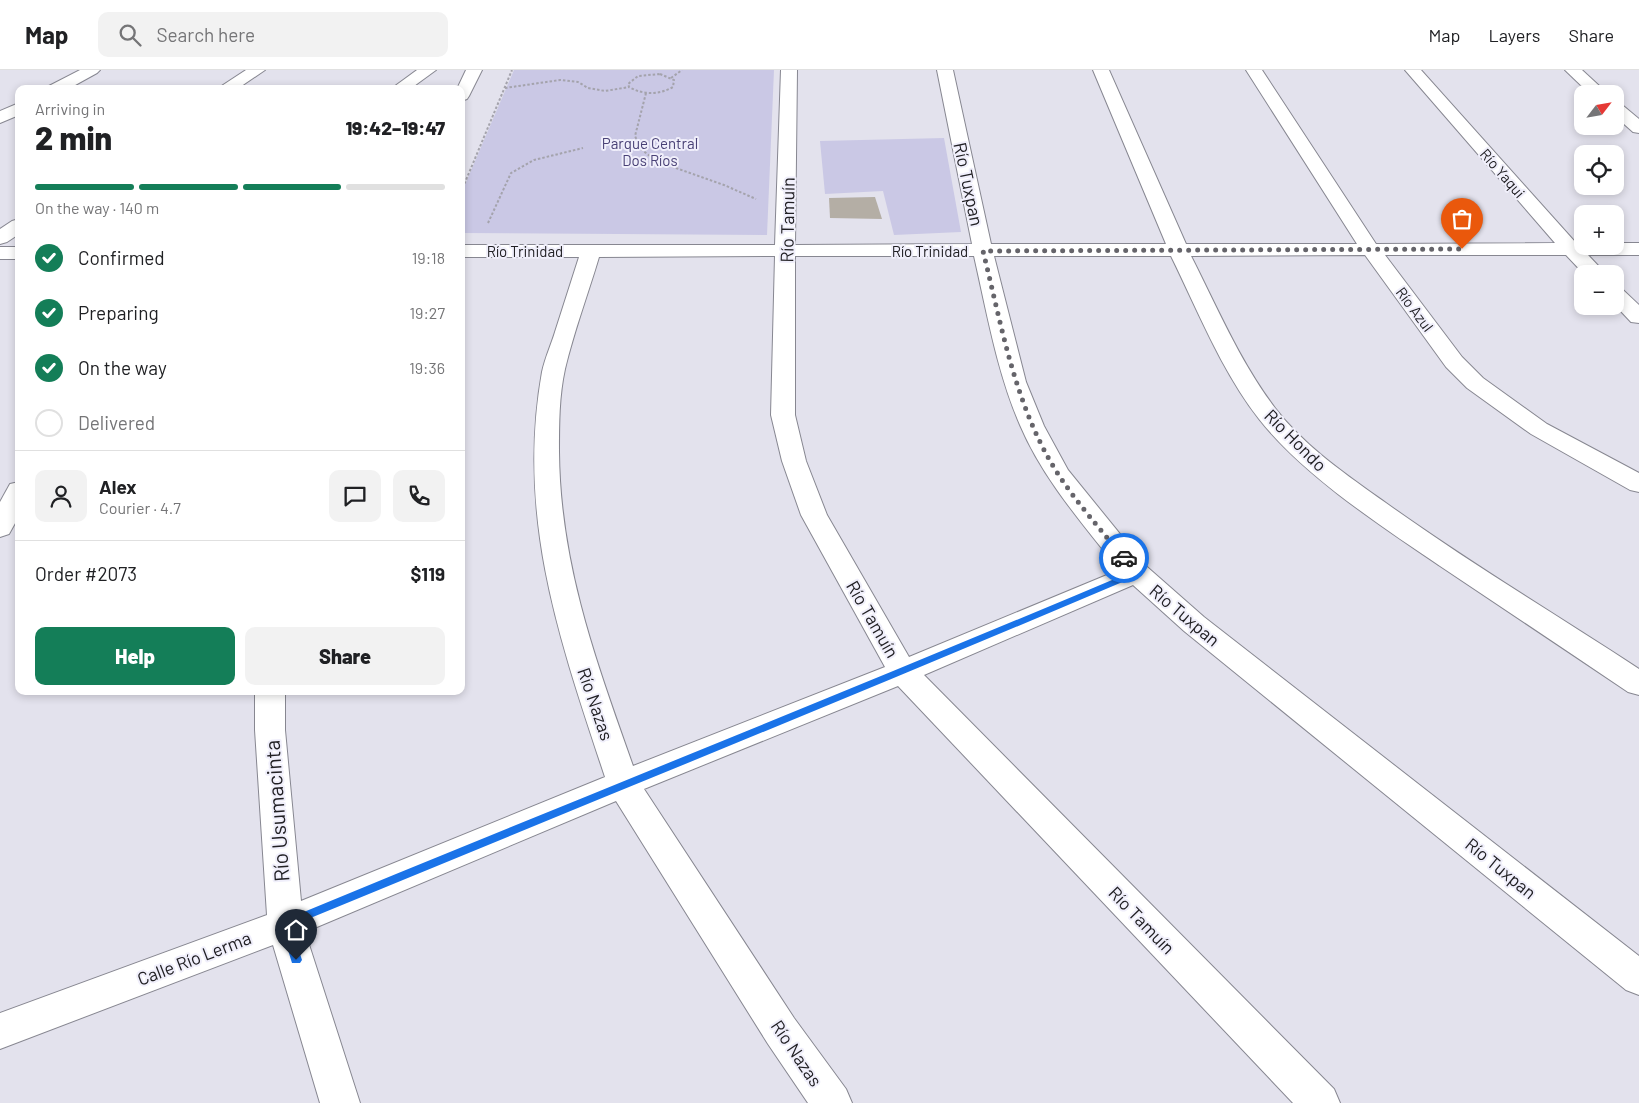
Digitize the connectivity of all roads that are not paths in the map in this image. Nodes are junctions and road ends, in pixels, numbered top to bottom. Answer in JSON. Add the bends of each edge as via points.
{"nodes":[{"id":1,"x":92,"y":70,"type":"edge"},
{"id":2,"x":257,"y":70,"type":"edge"},
{"id":3,"x":428,"y":70,"type":"edge"},
{"id":4,"x":474,"y":70,"type":"edge"},
{"id":5,"x":789,"y":70,"type":"edge"},
{"id":6,"x":945,"y":70,"type":"edge"},
{"id":7,"x":1101,"y":70,"type":"edge"},
{"id":8,"x":1254,"y":70,"type":"edge"},
{"id":9,"x":1413,"y":70,"type":"edge"},
{"id":10,"x":1573,"y":70,"type":"edge"},
{"id":11,"x":63,"y":85,"type":"edge"},
{"id":12,"x":233,"y":85,"type":"edge"},
{"id":13,"x":405,"y":85,"type":"edge"},
{"id":14,"x":1590,"y":85,"type":"edge"},
{"id":15,"x":465,"y":88,"type":"edge"},
{"id":16,"x":15,"y":110,"type":"edge"},
{"id":17,"x":1624,"y":115,"type":"edge"},
{"id":18,"x":0,"y":118,"type":"edge"},
{"id":19,"x":1639,"y":128,"type":"edge"},
{"id":20,"x":15,"y":228,"type":"edge"},
{"id":21,"x":0,"y":238,"type":"edge"},
{"id":22,"x":1370,"y":249,"type":"junction"},
{"id":23,"x":1571,"y":249,"type":"junction"},
{"id":24,"x":1639,"y":249,"type":"edge"},
{"id":25,"x":786,"y":250,"type":"junction"},
{"id":26,"x":465,"y":251,"type":"edge"},
{"id":27,"x":591,"y":251,"type":"junction"},
{"id":28,"x":983,"y":251,"type":"junction"},
{"id":29,"x":1179,"y":251,"type":"junction"},
{"id":30,"x":0,"y":253,"type":"edge"},
{"id":31,"x":15,"y":253,"type":"edge"},
{"id":32,"x":1587,"y":265,"type":"edge"},
{"id":33,"x":1624,"y":302,"type":"edge"},
{"id":34,"x":1639,"y":317,"type":"edge"},
{"id":35,"x":1639,"y":484,"type":"edge"},
{"id":36,"x":15,"y":498,"type":"edge"},
{"id":37,"x":0,"y":528,"type":"edge"},
{"id":38,"x":1136,"y":573,"type":"junction"},
{"id":39,"x":903,"y":672,"type":"junction"},
{"id":40,"x":1639,"y":684,"type":"edge"},
{"id":41,"x":270,"y":695,"type":"edge"},
{"id":42,"x":623,"y":784,"type":"junction"},
{"id":43,"x":285,"y":924,"type":"junction"},
{"id":44,"x":1639,"y":978,"type":"edge"},
{"id":45,"x":0,"y":1031,"type":"edge"},
{"id":46,"x":340,"y":1103,"type":"edge"},
{"id":47,"x":832,"y":1103,"type":"edge"},
{"id":48,"x":1320,"y":1103,"type":"edge"}],
"edges":[{"from":1,"to":11,"type":"street"},
{"from":2,"to":12,"type":"street"},
{"from":3,"to":13,"type":"street"},
{"from":4,"to":15,"type":"street"},
{"from":5,"to":25,"type":"street","name":"Río Tamuín"},
{"from":6,"to":28,"type":"street","name":"Río Tuxpan"},
{"from":7,"to":29,"type":"street","name":"Río Hondo"},
{"from":8,"to":22,"type":"street","name":"Río Azul"},
{"from":9,"to":23,"type":"street","name":"Río Yaqui"},
{"from":10,"to":14,"type":"street"},
{"from":16,"to":18,"type":"street"},
{"from":17,"to":19,"type":"street"},
{"from":20,"to":21,"type":"street"},
{"from":22,"to":23,"type":"street","name":"Río Trinidad"},
{"from":22,"to":29,"type":"street","name":"Río Trinidad"},
{"from":22,"to":35,"type":"street","name":"Río Azul","via":[[1454,362],[1475,383],[1539,429]]},
{"from":23,"to":24,"type":"street","name":"Río Trinidad"},
{"from":23,"to":32,"type":"street","name":"Río Yaqui"},
{"from":25,"to":27,"type":"street","name":"Río Trinidad"},
{"from":25,"to":28,"type":"street","name":"Río Trinidad"},
{"from":25,"to":39,"type":"street","name":"Río Tamuín","via":[[783,415],[794,461],[814,515]]},
{"from":26,"to":27,"type":"street","name":"Río Trinidad"},
{"from":27,"to":42,"type":"street","name":"Río Nazas","via":[[554,369],[547,417],[547,490],[556,562],[580,657]]},
{"from":28,"to":29,"type":"street","name":"Río Trinidad"},
{"from":28,"to":38,"type":"street","name":"Río Tuxpan","via":[[1015,382],[1032,426],[1058,474]]},
{"from":29,"to":40,"type":"street","name":"Río Hondo","via":[[1238,371],[1267,414],[1297,446],[1410,533]]},
{"from":30,"to":31,"type":"street"},
{"from":33,"to":34,"type":"street"},
{"from":36,"to":37,"type":"street"},
{"from":38,"to":39,"type":"street","name":"Calle Río Lerma"},
{"from":38,"to":44,"type":"street","name":"Río Tuxpan","via":[[1194,624]]},
{"from":39,"to":42,"type":"street","name":"Calle Río Lerma"},
{"from":39,"to":48,"type":"street","name":"Río Tamuín"},
{"from":41,"to":43,"type":"street","name":"Río Usumacinta"},
{"from":42,"to":43,"type":"street","name":"Calle Río Lerma"},
{"from":42,"to":47,"type":"street","name":"Río Nazas","via":[[781,1031]]},
{"from":43,"to":45,"type":"street","name":"Calle Río Lerma"},
{"from":43,"to":46,"type":"street","name":"Río Usumacinta"}]}
